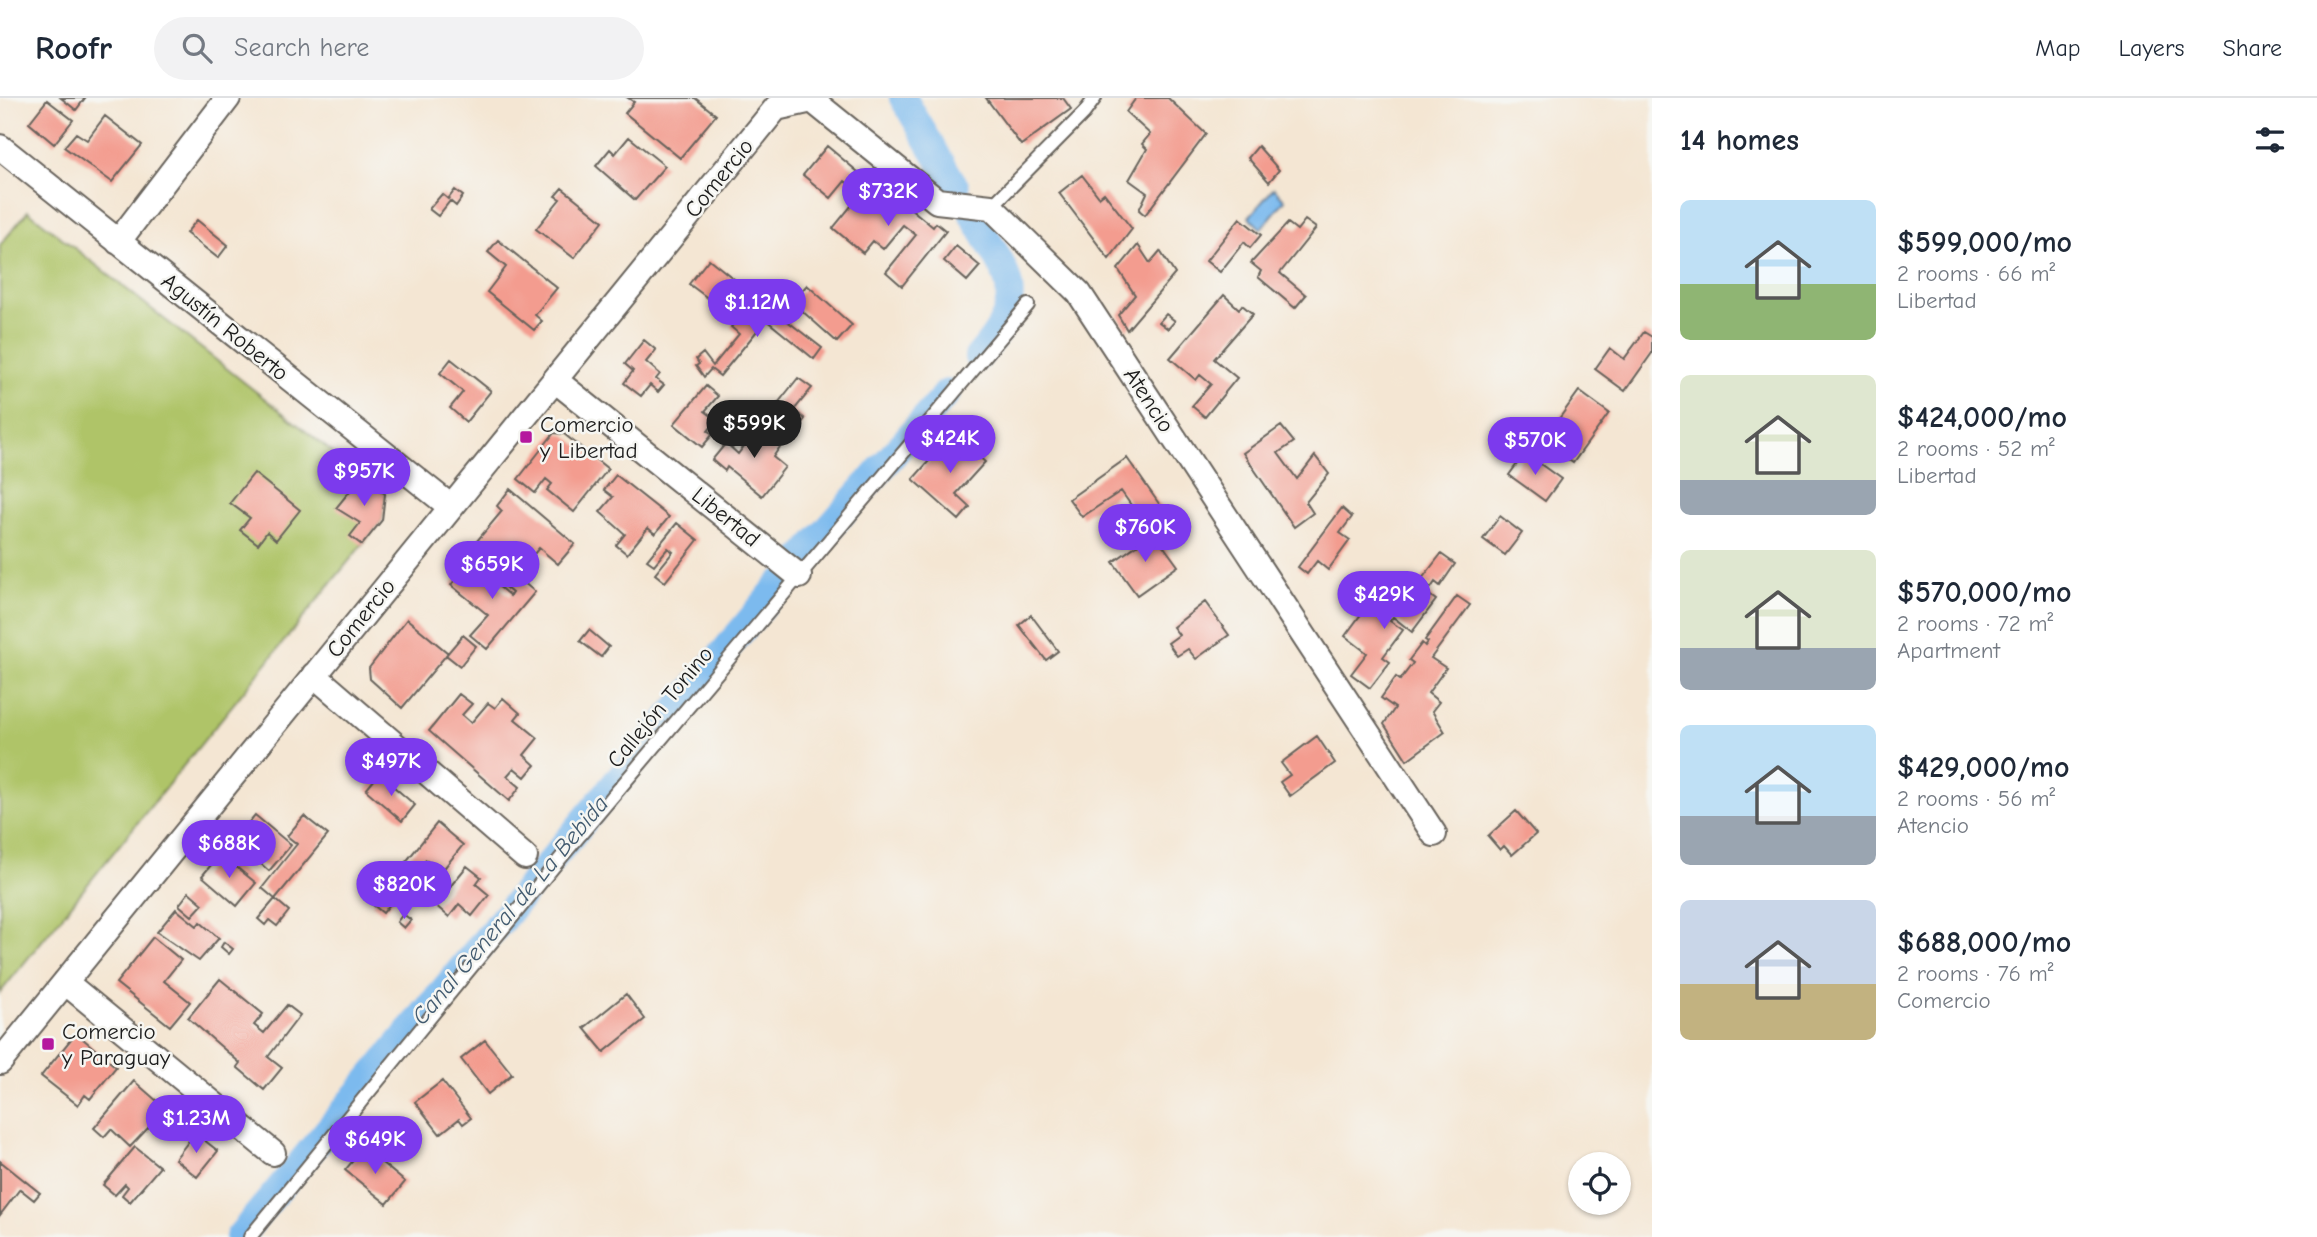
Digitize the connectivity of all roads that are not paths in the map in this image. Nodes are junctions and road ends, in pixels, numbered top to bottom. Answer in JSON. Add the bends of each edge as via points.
{"nodes":[{"id":1,"x":228,"y":98,"type":"edge"},
{"id":2,"x":1095,"y":98,"type":"edge"},
{"id":3,"x":769,"y":103,"type":"edge"},
{"id":4,"x":0,"y":147,"type":"edge"},
{"id":5,"x":991,"y":207,"type":"junction"},
{"id":6,"x":118,"y":242,"type":"junction"},
{"id":7,"x":1028,"y":305,"type":"dead end"},
{"id":8,"x":555,"y":380,"type":"junction"},
{"id":9,"x":451,"y":507,"type":"junction"},
{"id":10,"x":799,"y":576,"type":"junction"},
{"id":11,"x":314,"y":675,"type":"junction"},
{"id":12,"x":1434,"y":834,"type":"dead end"},
{"id":13,"x":525,"y":857,"type":"dead end"},
{"id":14,"x":65,"y":982,"type":"junction"},
{"id":15,"x":0,"y":1062,"type":"edge"},
{"id":16,"x":273,"y":1153,"type":"dead end"},
{"id":17,"x":250,"y":1237,"type":"edge"}],
"edges":[{"from":1,"to":6,"type":"street"},
{"from":2,"to":5,"type":"lane"},
{"from":3,"to":5,"type":"street","via":[[812,100],[937,201]]},
{"from":3,"to":8,"type":"street","name":"Comercio"},
{"from":4,"to":6,"type":"street","name":"Agustín Roberto"},
{"from":5,"to":12,"type":"street","name":"Atencio","via":[[1079,293]]},
{"from":6,"to":9,"type":"street","name":"Agustín Roberto"},
{"from":7,"to":10,"type":"lane","name":"Callejón Tonino"},
{"from":8,"to":9,"type":"street","name":"Comercio"},
{"from":8,"to":10,"type":"street","name":"Libertad"},
{"from":9,"to":11,"type":"street","name":"Comercio"},
{"from":10,"to":17,"type":"lane","name":"Callejón Tonino"},
{"from":11,"to":13,"type":"street"},
{"from":11,"to":14,"type":"street","name":"Comercio"},
{"from":14,"to":15,"type":"street","name":"Comercio"},
{"from":14,"to":16,"type":"street"}]}
